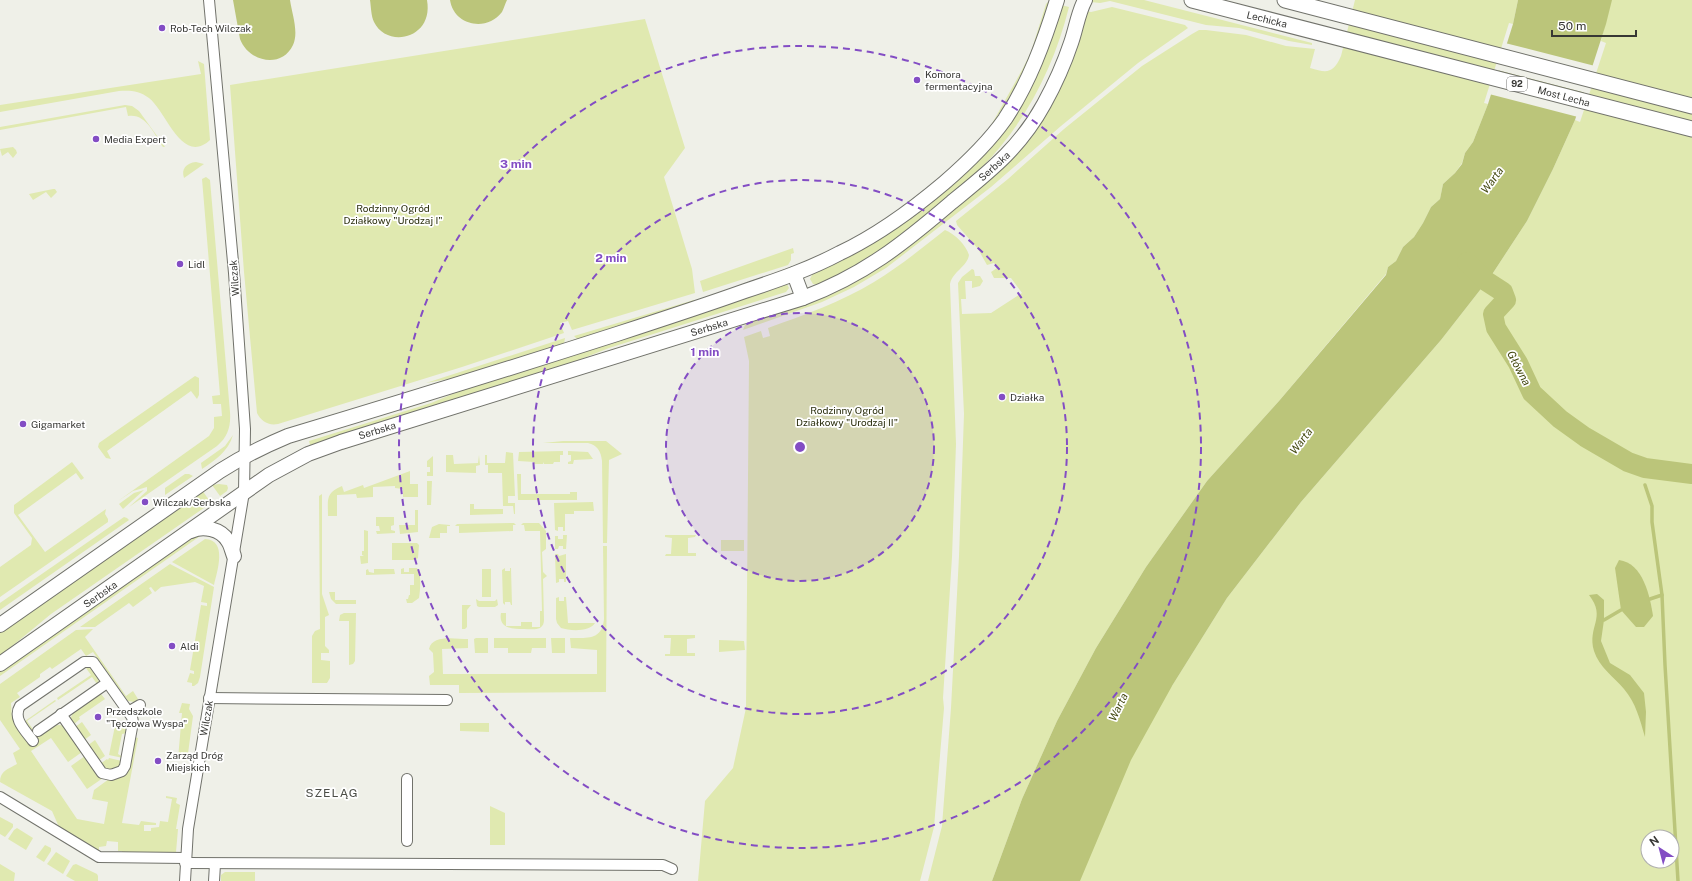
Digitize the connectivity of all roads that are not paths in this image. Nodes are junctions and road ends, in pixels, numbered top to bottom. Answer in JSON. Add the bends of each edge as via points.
{"nodes":[{"id":1,"x":209,"y":0,"type":"edge"},
{"id":2,"x":1057,"y":0,"type":"edge"},
{"id":3,"x":1192,"y":0,"type":"edge"},
{"id":4,"x":1285,"y":0,"type":"edge"},
{"id":5,"x":1083,"y":2,"type":"edge"},
{"id":6,"x":1342,"y":39,"type":"joint"},
{"id":7,"x":1692,"y":106,"type":"edge"},
{"id":8,"x":1692,"y":129,"type":"edge"},
{"id":9,"x":794,"y":274,"type":"junction"},
{"id":10,"x":803,"y":298,"type":"junction"},
{"id":11,"x":245,"y":455,"type":"junction"},
{"id":12,"x":244,"y":492,"type":"junction"},
{"id":13,"x":184,"y":535,"type":"junction"},
{"id":14,"x":234,"y":556,"type":"junction"},
{"id":15,"x":0,"y":625,"type":"edge"},
{"id":16,"x":0,"y":664,"type":"edge"},
{"id":17,"x":107,"y":683,"type":"junction"},
{"id":18,"x":210,"y":698,"type":"junction"},
{"id":19,"x":447,"y":700,"type":"dead end"},
{"id":20,"x":140,"y":704,"type":"dead end"},
{"id":21,"x":128,"y":712,"type":"junction"},
{"id":22,"x":61,"y":714,"type":"junction"},
{"id":23,"x":38,"y":731,"type":"dead end"},
{"id":24,"x":33,"y":741,"type":"dead end"},
{"id":25,"x":407,"y":780,"type":"dead end"},
{"id":26,"x":0,"y":797,"type":"edge"},
{"id":27,"x":407,"y":841,"type":"dead end"},
{"id":28,"x":186,"y":860,"type":"junction"},
{"id":29,"x":215,"y":864,"type":"junction"},
{"id":30,"x":672,"y":869,"type":"dead end"},
{"id":31,"x":185,"y":881,"type":"edge"},
{"id":32,"x":214,"y":881,"type":"edge"}],
"edges":[{"from":1,"to":11,"type":"street","name":"Wilczak","via":[[235,281]]},
{"from":2,"to":9,"type":"street","name":"Serbska","via":[[1036,62],[1023,88],[1004,119],[977,152],[941,186],[897,220],[840,254]]},
{"from":3,"to":6,"type":"main road","name":"Lechicka","number":"92"},
{"from":4,"to":7,"type":"main road","number":"92"},
{"from":5,"to":10,"type":"street","name":"Serbska","via":[[1071,44],[1058,76],[1037,117],[1017,144],[985,175],[888,254],[851,277]]},
{"from":6,"to":8,"type":"main road","name":"Most Lecha","number":"92"},
{"from":9,"to":10,"type":"street"},
{"from":9,"to":11,"type":"street","name":"Serbska","via":[[573,348],[288,436]]},
{"from":10,"to":12,"type":"street","name":"Serbska","via":[[341,442],[308,454]]},
{"from":11,"to":12,"type":"street","name":"Wilczak"},
{"from":11,"to":15,"type":"street","name":"Serbska"},
{"from":12,"to":13,"type":"street","name":"Serbska"},
{"from":12,"to":14,"type":"street","name":"Wilczak"},
{"from":13,"to":14,"type":"street","via":[[197,528],[212,529],[224,536]]},
{"from":13,"to":16,"type":"street","name":"Serbska"},
{"from":14,"to":18,"type":"street","name":"Wilczak"},
{"from":17,"to":21,"type":"street"},
{"from":17,"to":22,"type":"street"},
{"from":17,"to":24,"type":"street","via":[[95,665],[88,661],[84,662],[20,706],[18,718]]},
{"from":18,"to":19,"type":"street"},
{"from":18,"to":28,"type":"street","name":"Wilczak","via":[[188,829]]},
{"from":20,"to":21,"type":"street"},
{"from":21,"to":22,"type":"street","via":[[133,722],[125,766],[122,771],[110,775],[99,770]]},
{"from":22,"to":23,"type":"street"},
{"from":25,"to":27,"type":"street"},
{"from":26,"to":28,"type":"street","via":[[99,857]]},
{"from":28,"to":29,"type":"street"},
{"from":28,"to":31,"type":"street","name":"Wilczak"},
{"from":29,"to":30,"type":"street","via":[[662,865]]},
{"from":29,"to":32,"type":"street"}]}
